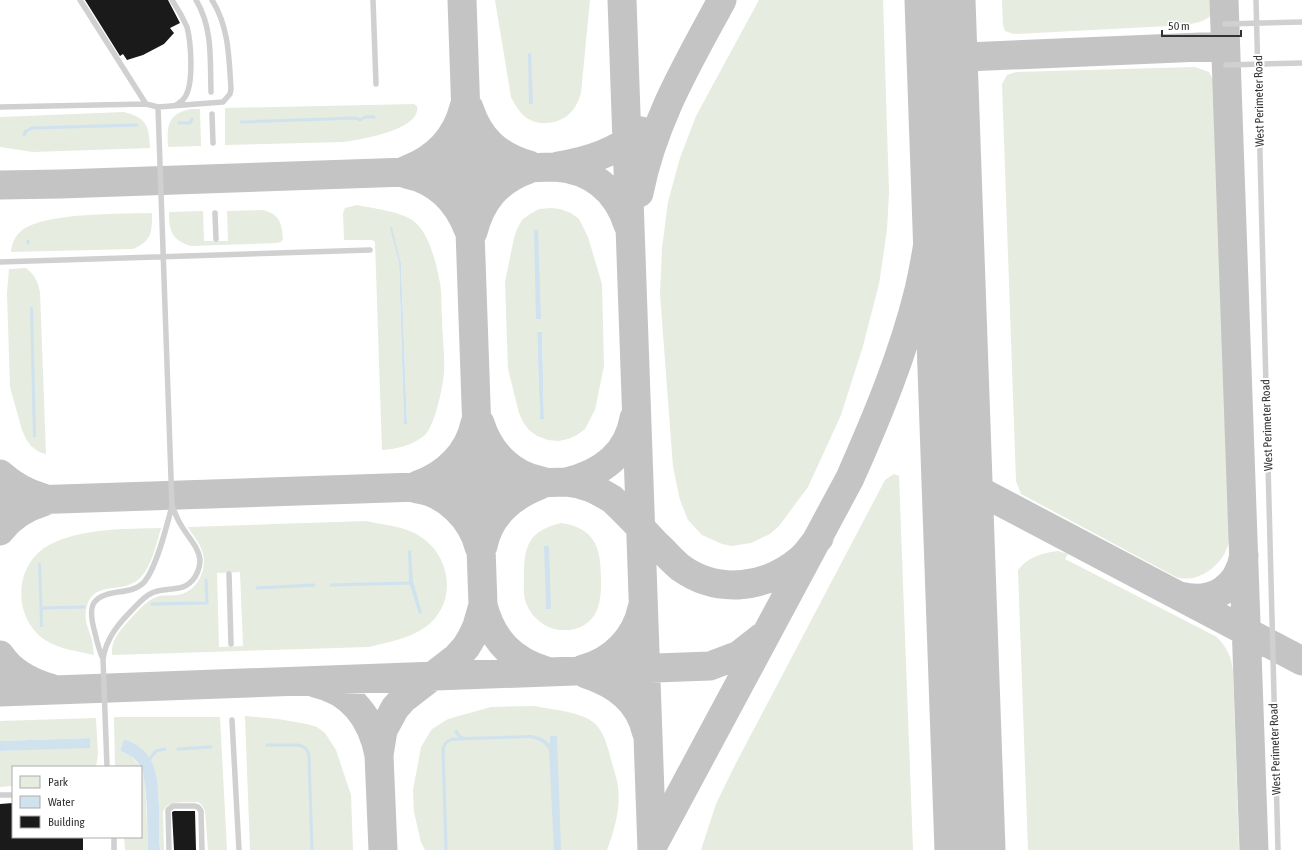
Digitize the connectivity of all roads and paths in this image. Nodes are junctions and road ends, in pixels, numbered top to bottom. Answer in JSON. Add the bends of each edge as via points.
{"nodes":[{"id":1,"x":80,"y":0,"type":"edge"},
{"id":2,"x":172,"y":0,"type":"edge"},
{"id":3,"x":196,"y":0,"type":"edge"},
{"id":4,"x":212,"y":0,"type":"edge"},
{"id":5,"x":373,"y":0,"type":"edge"},
{"id":6,"x":1256,"y":0,"type":"edge"},
{"id":7,"x":1302,"y":22,"type":"edge"},
{"id":8,"x":1257,"y":23,"type":"junction"},
{"id":9,"x":1225,"y":24,"type":"dead end"},
{"id":10,"x":1302,"y":63,"type":"edge"},
{"id":11,"x":1226,"y":65,"type":"dead end"},
{"id":12,"x":1258,"y":65,"type":"junction"},
{"id":13,"x":376,"y":84,"type":"dead end"},
{"id":14,"x":211,"y":92,"type":"dead end"},
{"id":15,"x":146,"y":104,"type":"junction"},
{"id":16,"x":175,"y":105,"type":"junction"},
{"id":17,"x":0,"y":107,"type":"edge"},
{"id":18,"x":158,"y":107,"type":"junction"},
{"id":19,"x":212,"y":114,"type":"dead end"},
{"id":20,"x":213,"y":143,"type":"dead end"},
{"id":21,"x":215,"y":213,"type":"dead end"},
{"id":22,"x":216,"y":239,"type":"dead end"},
{"id":23,"x":370,"y":250,"type":"dead end"},
{"id":24,"x":163,"y":257,"type":"junction"},
{"id":25,"x":0,"y":262,"type":"edge"},
{"id":26,"x":172,"y":506,"type":"junction"},
{"id":27,"x":229,"y":574,"type":"dead end"},
{"id":28,"x":231,"y":644,"type":"dead end"},
{"id":29,"x":103,"y":659,"type":"junction"},
{"id":30,"x":232,"y":720,"type":"dead end"},
{"id":31,"x":107,"y":766,"type":"edge"},
{"id":32,"x":12,"y":794,"type":"edge"},
{"id":33,"x":0,"y":795,"type":"edge"},
{"id":34,"x":114,"y":838,"type":"edge"},
{"id":35,"x":114,"y":850,"type":"edge"},
{"id":36,"x":169,"y":850,"type":"edge"},
{"id":37,"x":202,"y":850,"type":"edge"},
{"id":38,"x":239,"y":850,"type":"edge"},
{"id":39,"x":1278,"y":850,"type":"edge"}],
"edges":[{"from":1,"to":15,"type":"lane"},
{"from":2,"to":16,"type":"lane","via":[[186,25],[192,58],[188,93]]},
{"from":3,"to":14,"type":"lane","via":[[209,34]]},
{"from":4,"to":16,"type":"lane","via":[[225,30],[230,94],[227,99],[218,103]]},
{"from":5,"to":13,"type":"lane"},
{"from":6,"to":8,"type":"lane","name":"West Perimeter Road"},
{"from":7,"to":8,"type":"lane"},
{"from":8,"to":9,"type":"lane"},
{"from":8,"to":12,"type":"lane","name":"West Perimeter Road"},
{"from":10,"to":12,"type":"lane"},
{"from":11,"to":12,"type":"lane"},
{"from":12,"to":39,"type":"lane","name":"West Perimeter Road"},
{"from":15,"to":17,"type":"lane"},
{"from":15,"to":18,"type":"lane"},
{"from":16,"to":18,"type":"lane"},
{"from":18,"to":24,"type":"lane"},
{"from":19,"to":20,"type":"lane"},
{"from":21,"to":22,"type":"lane"},
{"from":23,"to":24,"type":"lane"},
{"from":24,"to":25,"type":"lane"},
{"from":24,"to":26,"type":"lane"},
{"from":26,"to":29,"type":"lane","via":[[153,568],[145,582],[129,591],[109,593],[97,599],[91,608],[92,621]]},
{"from":26,"to":29,"type":"lane","via":[[198,553],[200,568],[187,586],[158,591],[144,598],[114,630]]},
{"from":27,"to":28,"type":"lane"},
{"from":29,"to":31,"type":"lane"},
{"from":30,"to":38,"type":"lane"},
{"from":32,"to":33,"type":"lane"},
{"from":34,"to":35,"type":"lane"},
{"from":36,"to":37,"type":"lane","via":[[168,810],[173,806],[195,806],[201,811]]}]}
